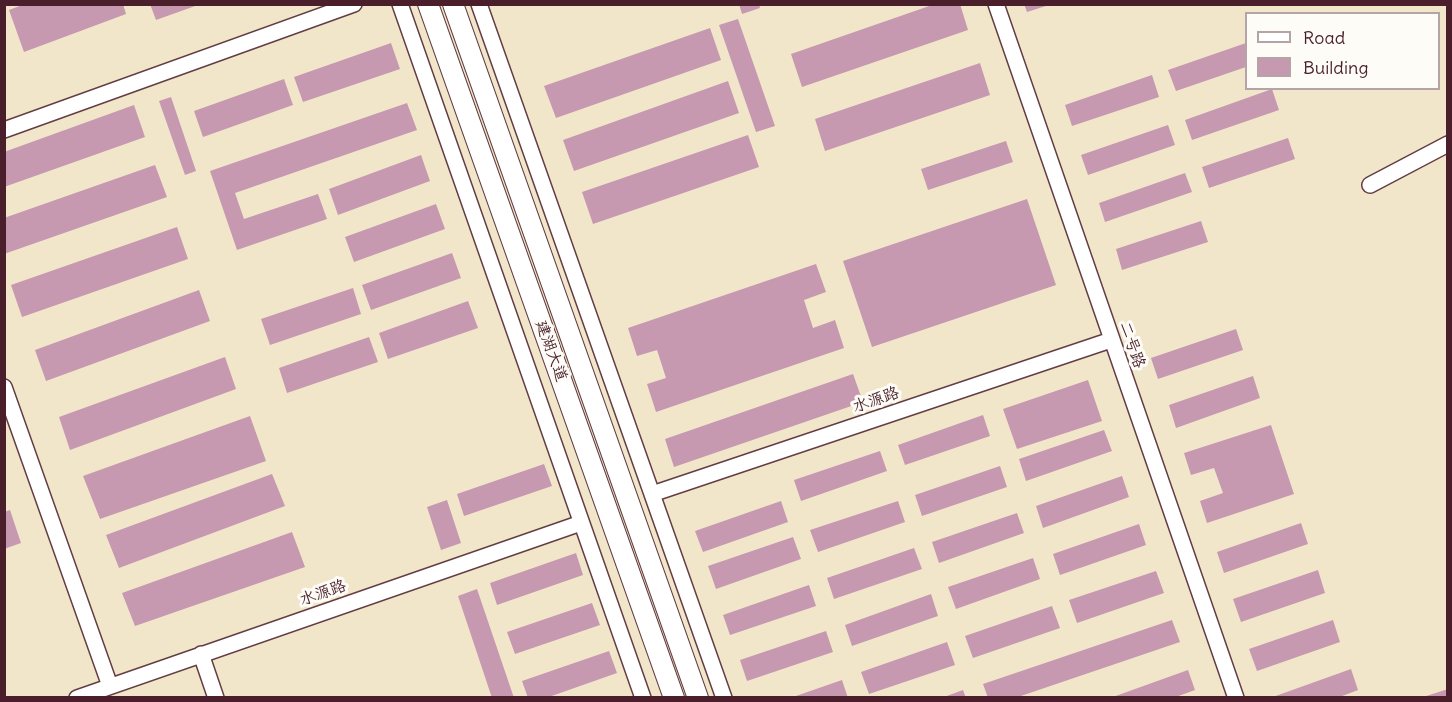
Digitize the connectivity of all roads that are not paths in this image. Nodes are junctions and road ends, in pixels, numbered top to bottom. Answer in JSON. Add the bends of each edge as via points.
{"nodes":[{"id":1,"x":354,"y":4,"type":"edge"},
{"id":2,"x":400,"y":4,"type":"edge"},
{"id":3,"x":428,"y":4,"type":"edge"},
{"id":4,"x":453,"y":4,"type":"edge"},
{"id":5,"x":479,"y":4,"type":"edge"},
{"id":6,"x":996,"y":4,"type":"edge"},
{"id":7,"x":5,"y":129,"type":"edge"},
{"id":8,"x":1448,"y":144,"type":"edge"},
{"id":9,"x":1370,"y":185,"type":"dead end"},
{"id":10,"x":1111,"y":340,"type":"junction"},
{"id":11,"x":4,"y":387,"type":"edge"},
{"id":12,"x":652,"y":494,"type":"junction"},
{"id":13,"x":581,"y":523,"type":"junction"},
{"id":14,"x":201,"y":654,"type":"junction"},
{"id":15,"x":110,"y":686,"type":"junction"},
{"id":16,"x":77,"y":698,"type":"edge"},
{"id":17,"x":216,"y":698,"type":"edge"},
{"id":18,"x":643,"y":698,"type":"edge"},
{"id":19,"x":674,"y":698,"type":"edge"},
{"id":20,"x":698,"y":698,"type":"edge"},
{"id":21,"x":724,"y":698,"type":"edge"},
{"id":22,"x":1236,"y":698,"type":"edge"}],
"edges":[{"from":1,"to":7,"type":"street"},
{"from":2,"to":13,"type":"street"},
{"from":3,"to":19,"type":"main road","name":"建湖大道"},
{"from":4,"to":20,"type":"main road","name":"建湖大道"},
{"from":5,"to":12,"type":"street"},
{"from":6,"to":10,"type":"street","name":"二号路"},
{"from":8,"to":9,"type":"street"},
{"from":10,"to":12,"type":"street","name":"水源路"},
{"from":10,"to":22,"type":"street","name":"二号路"},
{"from":11,"to":15,"type":"street"},
{"from":12,"to":21,"type":"street"},
{"from":13,"to":14,"type":"street","name":"水源路"},
{"from":13,"to":18,"type":"street"},
{"from":14,"to":15,"type":"street","name":"水源路"},
{"from":14,"to":17,"type":"street"},
{"from":15,"to":16,"type":"street","name":"水源路"}]}
